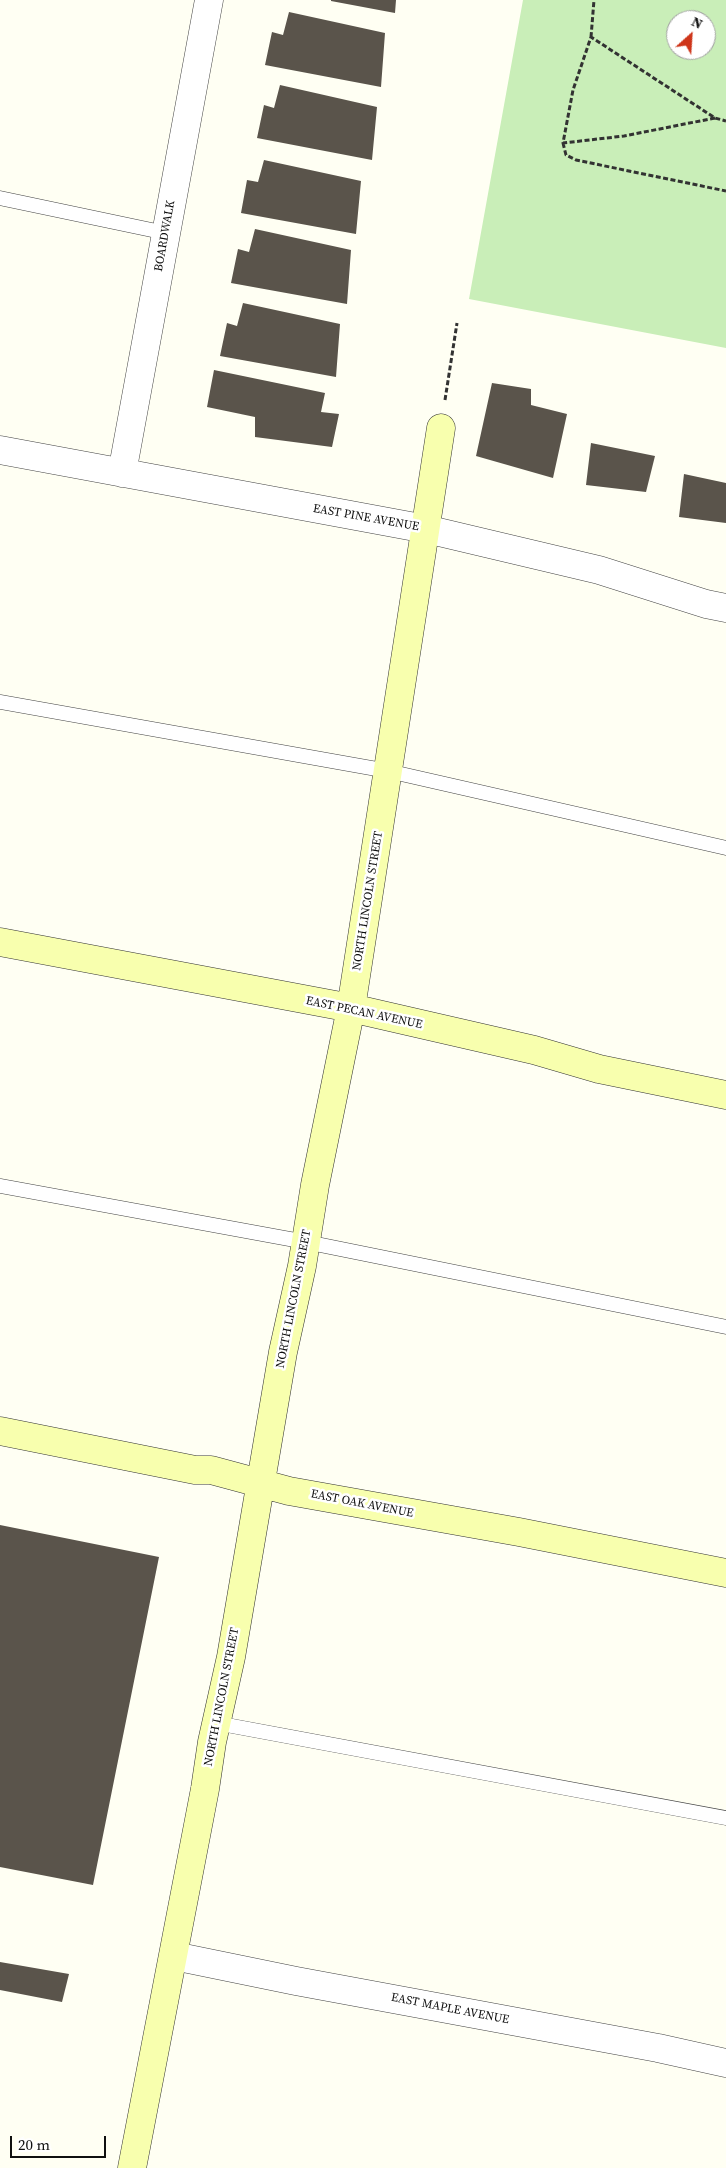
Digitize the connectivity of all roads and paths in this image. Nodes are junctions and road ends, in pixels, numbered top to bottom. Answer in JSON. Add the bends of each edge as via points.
{"nodes":[{"id":1,"x":209,"y":0,"type":"edge"},
{"id":2,"x":594,"y":0,"type":"edge"},
{"id":3,"x":591,"y":37,"type":"junction"},
{"id":4,"x":716,"y":118,"type":"junction"},
{"id":5,"x":726,"y":121,"type":"edge"},
{"id":6,"x":563,"y":143,"type":"junction"},
{"id":7,"x":726,"y":191,"type":"edge"},
{"id":8,"x":0,"y":198,"type":"edge"},
{"id":9,"x":166,"y":233,"type":"junction"},
{"id":10,"x":457,"y":323,"type":"dead end"},
{"id":11,"x":441,"y":428,"type":"joint"},
{"id":12,"x":0,"y":450,"type":"edge"},
{"id":13,"x":122,"y":473,"type":"junction"},
{"id":14,"x":426,"y":529,"type":"junction"},
{"id":15,"x":726,"y":608,"type":"edge"},
{"id":16,"x":0,"y":702,"type":"edge"},
{"id":17,"x":388,"y":771,"type":"junction"},
{"id":18,"x":726,"y":848,"type":"edge"},
{"id":19,"x":0,"y":942,"type":"edge"},
{"id":20,"x":351,"y":1008,"type":"junction"},
{"id":21,"x":726,"y":1095,"type":"edge"},
{"id":22,"x":0,"y":1186,"type":"edge"},
{"id":23,"x":306,"y":1242,"type":"junction"},
{"id":24,"x":726,"y":1327,"type":"edge"},
{"id":25,"x":0,"y":1431,"type":"edge"},
{"id":26,"x":262,"y":1483,"type":"junction"},
{"id":27,"x":726,"y":1573,"type":"edge"},
{"id":28,"x":216,"y":1723,"type":"junction"},
{"id":29,"x":726,"y":1818,"type":"edge"},
{"id":30,"x":174,"y":1956,"type":"junction"},
{"id":31,"x":726,"y":2062,"type":"edge"},
{"id":32,"x":132,"y":2168,"type":"edge"}],
"edges":[{"from":1,"to":9,"type":"street","name":"BOARDWALK"},
{"from":2,"to":3,"type":"path"},
{"from":3,"to":4,"type":"path"},
{"from":3,"to":6,"type":"path","via":[[574,90]]},
{"from":4,"to":5,"type":"path"},
{"from":4,"to":6,"type":"path","via":[[624,136]]},
{"from":6,"to":7,"type":"path","via":[[566,155],[576,160]]},
{"from":8,"to":9,"type":"lane"},
{"from":9,"to":13,"type":"street","name":"BOARDWALK"},
{"from":10,"to":11,"type":"path"},
{"from":11,"to":14,"type":"street","name":"NORTH LINCOLN STREET"},
{"from":12,"to":13,"type":"street","name":"EAST PINE AVENUE"},
{"from":13,"to":14,"type":"street","name":"EAST PINE AVENUE"},
{"from":14,"to":15,"type":"street","name":"EAST PINE AVENUE","via":[[599,570]]},
{"from":14,"to":17,"type":"street","name":"NORTH LINCOLN STREET"},
{"from":16,"to":17,"type":"lane"},
{"from":17,"to":18,"type":"lane"},
{"from":17,"to":20,"type":"street","name":"NORTH LINCOLN STREET"},
{"from":19,"to":20,"type":"street","name":"EAST PECAN AVENUE"},
{"from":20,"to":21,"type":"street","name":"EAST PECAN AVENUE","via":[[534,1050],[599,1069]]},
{"from":20,"to":23,"type":"street","name":"NORTH LINCOLN STREET","via":[[314,1185]]},
{"from":22,"to":23,"type":"lane"},
{"from":23,"to":24,"type":"lane"},
{"from":23,"to":26,"type":"street","name":"NORTH LINCOLN STREET","via":[[283,1352]]},
{"from":25,"to":26,"type":"street","name":"EAST OAK AVENUE","via":[[195,1470],[210,1470]]},
{"from":26,"to":27,"type":"street","name":"EAST OAK AVENUE","via":[[289,1491]]},
{"from":26,"to":28,"type":"street","name":"NORTH LINCOLN STREET"},
{"from":28,"to":29,"type":"lane"},
{"from":28,"to":30,"type":"street","name":"NORTH LINCOLN STREET"},
{"from":30,"to":31,"type":"street","name":"EAST MAPLE AVENUE"},
{"from":30,"to":32,"type":"street","name":"NORTH LINCOLN STREET"}]}
